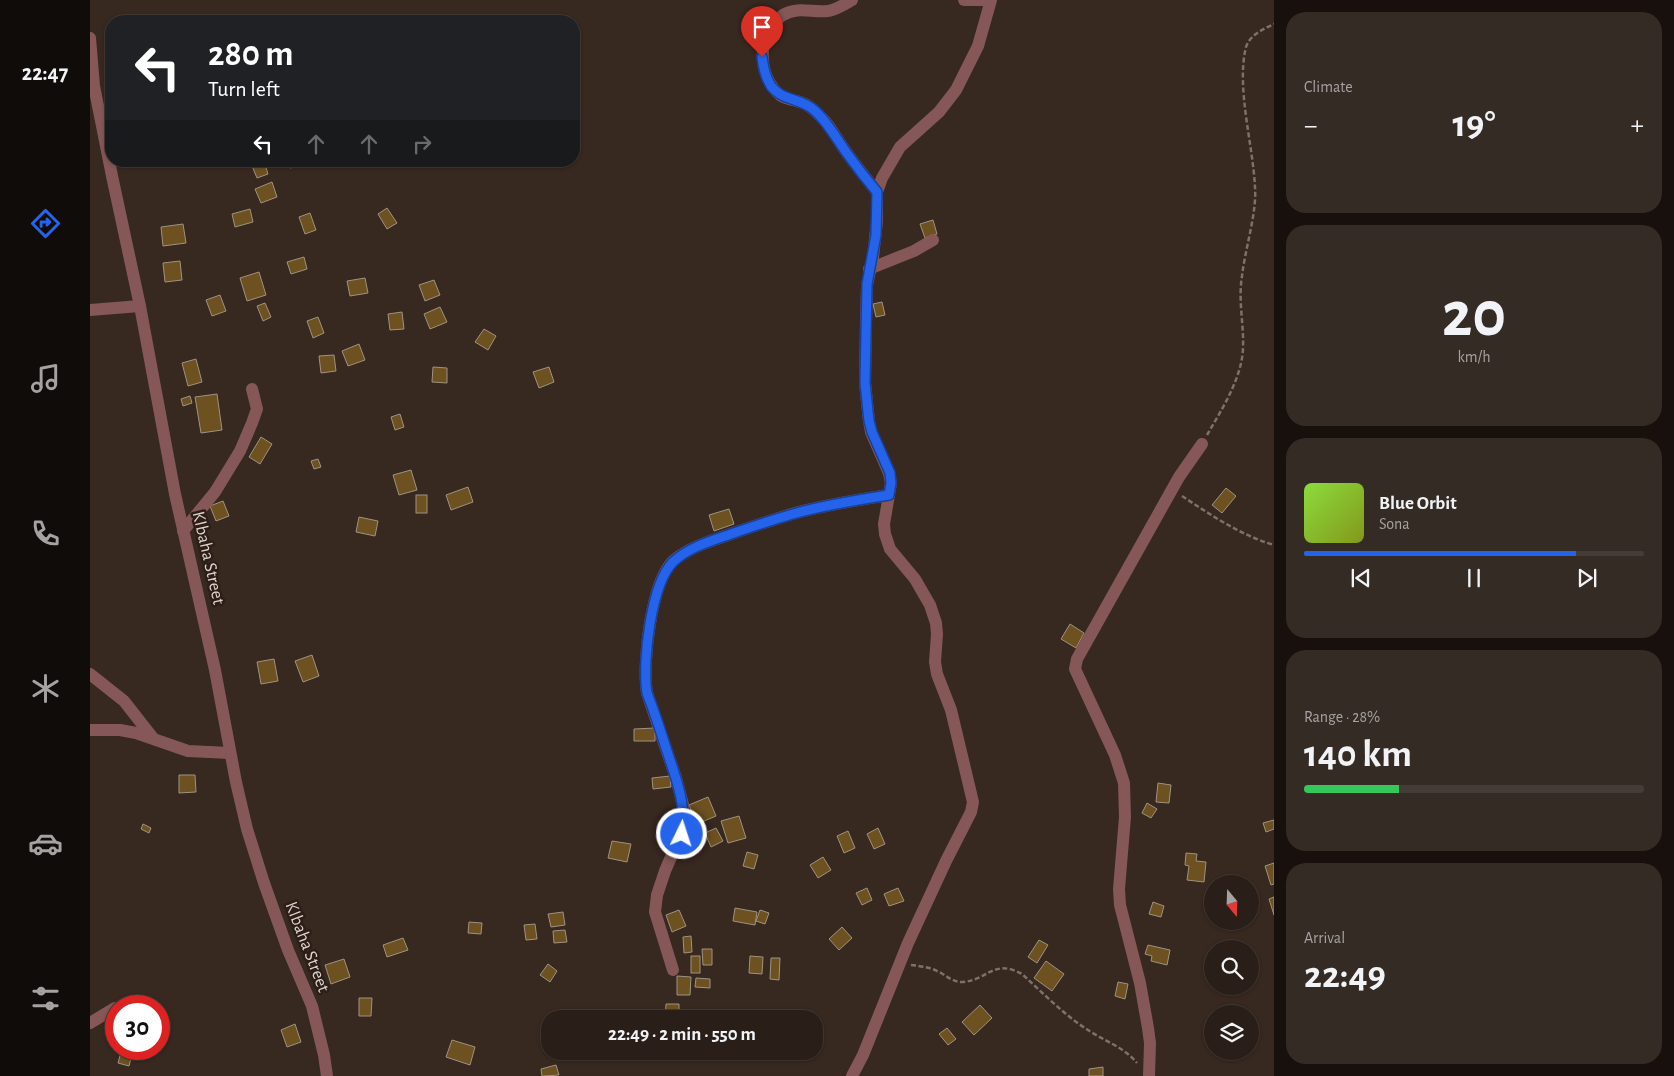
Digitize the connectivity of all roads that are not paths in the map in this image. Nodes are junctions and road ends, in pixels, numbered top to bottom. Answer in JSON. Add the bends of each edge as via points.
{"nodes":[{"id":1,"x":852,"y":0,"type":"edge"},
{"id":2,"x":964,"y":0,"type":"edge"},
{"id":3,"x":985,"y":0,"type":"edge"},
{"id":4,"x":991,"y":0,"type":"edge"},
{"id":5,"x":90,"y":38,"type":"edge"},
{"id":6,"x":105,"y":139,"type":"edge"},
{"id":7,"x":111,"y":167,"type":"edge"},
{"id":8,"x":877,"y":192,"type":"junction"},
{"id":9,"x":933,"y":240,"type":"dead end"},
{"id":10,"x":870,"y":269,"type":"junction"},
{"id":11,"x":140,"y":306,"type":"junction"},
{"id":12,"x":90,"y":310,"type":"edge"},
{"id":13,"x":252,"y":389,"type":"dead end"},
{"id":14,"x":1202,"y":444,"type":"road end"},
{"id":15,"x":889,"y":495,"type":"junction"},
{"id":16,"x":183,"y":531,"type":"junction"},
{"id":17,"x":90,"y":674,"type":"edge"},
{"id":18,"x":90,"y":730,"type":"edge"},
{"id":19,"x":153,"y":738,"type":"junction"},
{"id":20,"x":230,"y":754,"type":"junction"},
{"id":21,"x":673,"y":970,"type":"dead end"},
{"id":22,"x":105,"y":1014,"type":"edge"},
{"id":23,"x":90,"y":1023,"type":"edge"},
{"id":24,"x":1145,"y":1072,"type":"edge"},
{"id":25,"x":327,"y":1076,"type":"edge"},
{"id":26,"x":852,"y":1076,"type":"edge"}],
"edges":[{"from":1,"to":8,"type":"street","via":[[830,11],[792,11],[773,23],[762,46],[763,66],[771,86],[781,96],[804,103],[819,114]]},
{"from":2,"to":3,"type":"street"},
{"from":4,"to":8,"type":"street","via":[[978,46],[956,90],[939,112],[900,147]]},
{"from":5,"to":6,"type":"street","name":"KIbaha Street","via":[[96,96]]},
{"from":7,"to":11,"type":"street","name":"KIbaha Street"},
{"from":8,"to":10,"type":"street","via":[[877,221]]},
{"from":9,"to":10,"type":"street"},
{"from":10,"to":15,"type":"street","via":[[865,383],[872,432],[890,473]]},
{"from":11,"to":12,"type":"street"},
{"from":11,"to":16,"type":"street","name":"KIbaha Street"},
{"from":13,"to":16,"type":"street","via":[[256,409],[240,451],[215,492]]},
{"from":14,"to":24,"type":"street","via":[[1077,659],[1075,669],[1115,755],[1124,783],[1120,905],[1148,1028],[1150,1043]]},
{"from":15,"to":21,"type":"street","via":[[793,514],[711,541],[680,556],[664,574],[648,638],[645,679],[683,805],[682,834],[665,871],[655,912]]},
{"from":15,"to":26,"type":"street","via":[[885,534],[890,550],[916,579],[936,623],[937,674],[951,710],[973,802],[908,943]]},
{"from":16,"to":20,"type":"street","name":"KIbaha Street","via":[[215,670]]},
{"from":17,"to":19,"type":"street","via":[[124,701]]},
{"from":18,"to":19,"type":"street","via":[[120,730]]},
{"from":19,"to":20,"type":"street","via":[[188,751]]},
{"from":20,"to":25,"type":"street","name":"KIbaha Street","via":[[247,829],[264,883],[312,1006]]},
{"from":22,"to":23,"type":"street"}]}
